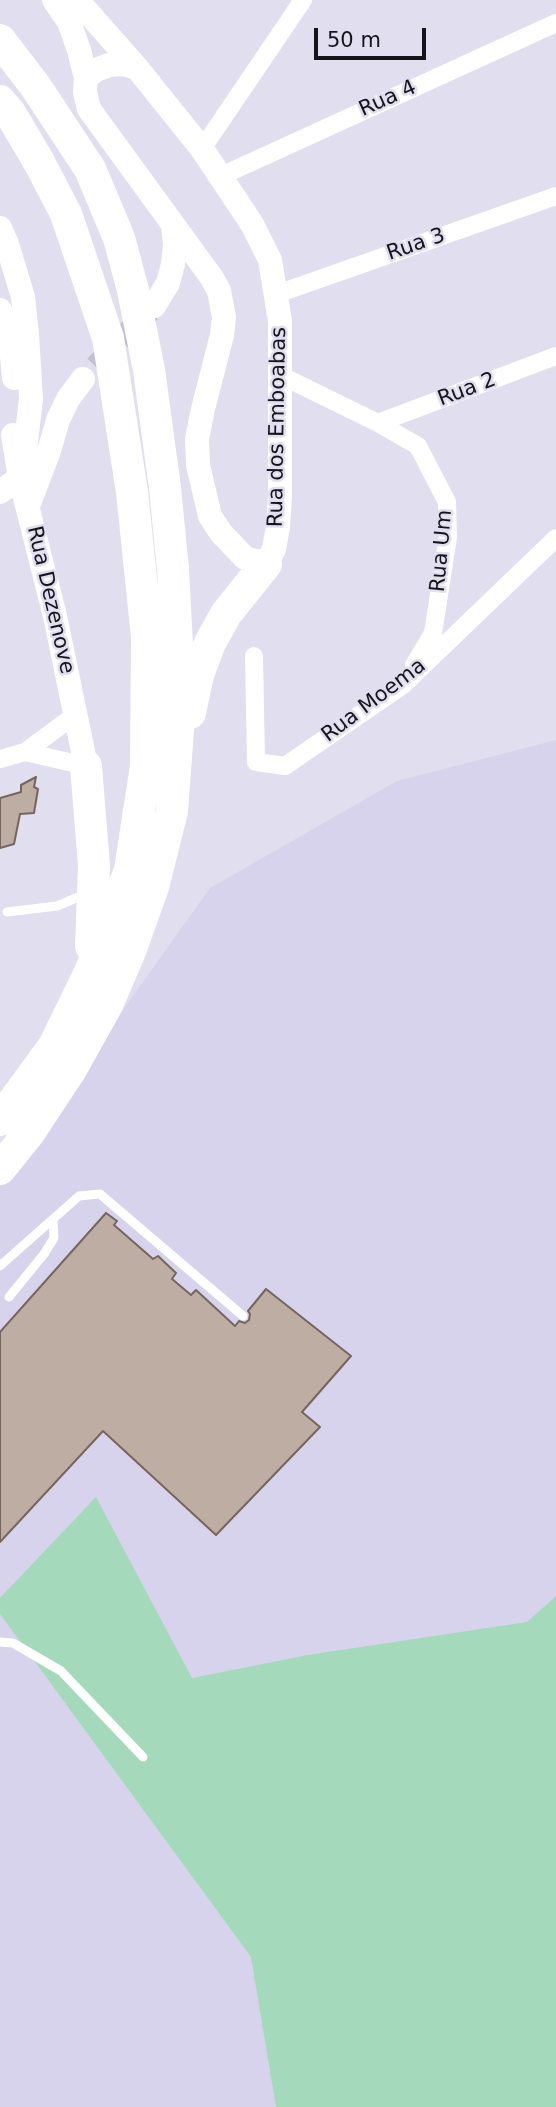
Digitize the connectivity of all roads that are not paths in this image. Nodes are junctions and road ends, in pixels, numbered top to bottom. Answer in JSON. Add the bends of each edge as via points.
{"nodes":[{"id":1,"x":54,"y":0,"type":"edge"},
{"id":2,"x":77,"y":0,"type":"edge"},
{"id":3,"x":303,"y":0,"type":"edge"},
{"id":4,"x":556,"y":23,"type":"edge"},
{"id":5,"x":0,"y":40,"type":"edge"},
{"id":6,"x":137,"y":68,"type":"junction"},
{"id":7,"x":86,"y":78,"type":"junction"},
{"id":8,"x":0,"y":101,"type":"edge"},
{"id":9,"x":202,"y":149,"type":"junction"},
{"id":10,"x":221,"y":176,"type":"junction"},
{"id":11,"x":556,"y":196,"type":"edge"},
{"id":12,"x":173,"y":225,"type":"junction"},
{"id":13,"x":0,"y":228,"type":"edge"},
{"id":14,"x":277,"y":294,"type":"junction"},
{"id":15,"x":154,"y":306,"type":"tunnel mouth"},
{"id":16,"x":0,"y":310,"type":"edge"},
{"id":17,"x":556,"y":356,"type":"edge"},
{"id":18,"x":280,"y":375,"type":"junction"},
{"id":19,"x":31,"y":399,"type":"junction"},
{"id":20,"x":378,"y":423,"type":"junction"},
{"id":21,"x":6,"y":445,"type":"edge"},
{"id":22,"x":10,"y":485,"type":"edge"},
{"id":23,"x":28,"y":506,"type":"junction"},
{"id":24,"x":556,"y":538,"type":"edge"},
{"id":25,"x":266,"y":564,"type":"junction"},
{"id":26,"x":254,"y":656,"type":"dead end"},
{"id":27,"x":403,"y":685,"type":"junction"},
{"id":28,"x":75,"y":715,"type":"junction"},
{"id":29,"x":25,"y":752,"type":"junction"},
{"id":30,"x":0,"y":759,"type":"edge"},
{"id":31,"x":86,"y":766,"type":"junction"},
{"id":32,"x":172,"y":811,"type":"junction"},
{"id":33,"x":93,"y":890,"type":"junction"},
{"id":34,"x":7,"y":912,"type":"dead end"},
{"id":35,"x":90,"y":972,"type":"junction"},
{"id":36,"x":5,"y":1110,"type":"edge"},
{"id":37,"x":0,"y":1169,"type":"edge"},
{"id":38,"x":53,"y":1219,"type":"junction"},
{"id":39,"x":0,"y":1266,"type":"edge"},
{"id":40,"x":9,"y":1297,"type":"dead end"},
{"id":41,"x":243,"y":1316,"type":"dead end"},
{"id":42,"x":0,"y":1642,"type":"edge"},
{"id":43,"x":143,"y":1757,"type":"dead end"}],
"edges":[{"from":1,"to":7,"type":"main road","via":[[69,22]]},
{"from":2,"to":6,"type":"main road","name":"Rua dos Emboabas"},
{"from":3,"to":9,"type":"street"},
{"from":4,"to":10,"type":"street","name":"Rua 4"},
{"from":5,"to":32,"type":"highway","via":[[90,169],[120,238],[133,290],[150,383],[173,569],[178,730]]},
{"from":6,"to":7,"type":"main road","via":[[109,65]]},
{"from":6,"to":9,"type":"main road","name":"Rua dos Emboabas"},
{"from":7,"to":12,"type":"main road","via":[[89,109]]},
{"from":8,"to":35,"type":"highway","via":[[66,214],[108,338],[132,492],[147,650],[146,766],[130,870]]},
{"from":9,"to":10,"type":"main road","name":"Rua dos Emboabas"},
{"from":10,"to":14,"type":"main road","name":"Rua dos Emboabas","via":[[270,260]]},
{"from":11,"to":14,"type":"street","name":"Rua 3"},
{"from":12,"to":15,"type":"main road","via":[[173,264]]},
{"from":12,"to":25,"type":"main road","via":[[212,278],[224,317],[197,439],[210,516],[245,558]]},
{"from":13,"to":19,"type":"main road","via":[[23,297]]},
{"from":14,"to":18,"type":"main road","name":"Rua dos Emboabas"},
{"from":16,"to":21,"type":"main road","name":"Rua Dezenove","via":[[11,346],[15,388]]},
{"from":17,"to":20,"type":"street","name":"Rua 2"},
{"from":18,"to":20,"type":"street","name":"Rua Um"},
{"from":18,"to":25,"type":"main road","name":"Rua dos Emboabas","via":[[278,527]]},
{"from":19,"to":22,"type":"main road","via":[[26,447]]},
{"from":19,"to":23,"type":"main road","via":[[52,396],[89,373],[58,420]]},
{"from":20,"to":27,"type":"street","name":"Rua Um","via":[[418,446],[447,502],[448,537],[433,634]]},
{"from":21,"to":22,"type":"main road","name":"Rua Dezenove"},
{"from":22,"to":23,"type":"main road","name":"Rua Dezenove"},
{"from":23,"to":28,"type":"main road","name":"Rua Dezenove"},
{"from":24,"to":27,"type":"street","name":"Rua Moema"},
{"from":25,"to":32,"type":"highway","via":[[226,614],[202,664]]},
{"from":26,"to":27,"type":"street","name":"Rua Moema","via":[[257,762],[285,766]]},
{"from":28,"to":29,"type":"street"},
{"from":28,"to":31,"type":"main road","name":"Rua Dezenove"},
{"from":29,"to":30,"type":"street"},
{"from":29,"to":31,"type":"street"},
{"from":31,"to":33,"type":"highway"},
{"from":32,"to":37,"type":"highway","via":[[153,887],[107,1006],[70,1071]]},
{"from":33,"to":34,"type":"lane","via":[[57,906]]},
{"from":33,"to":35,"type":"highway"},
{"from":35,"to":36,"type":"highway","via":[[54,1046]]},
{"from":38,"to":39,"type":"lane"},
{"from":38,"to":40,"type":"lane","via":[[54,1238]]},
{"from":38,"to":41,"type":"lane","via":[[79,1196],[100,1194]]},
{"from":42,"to":43,"type":"lane","via":[[13,1643],[61,1671]]}]}
